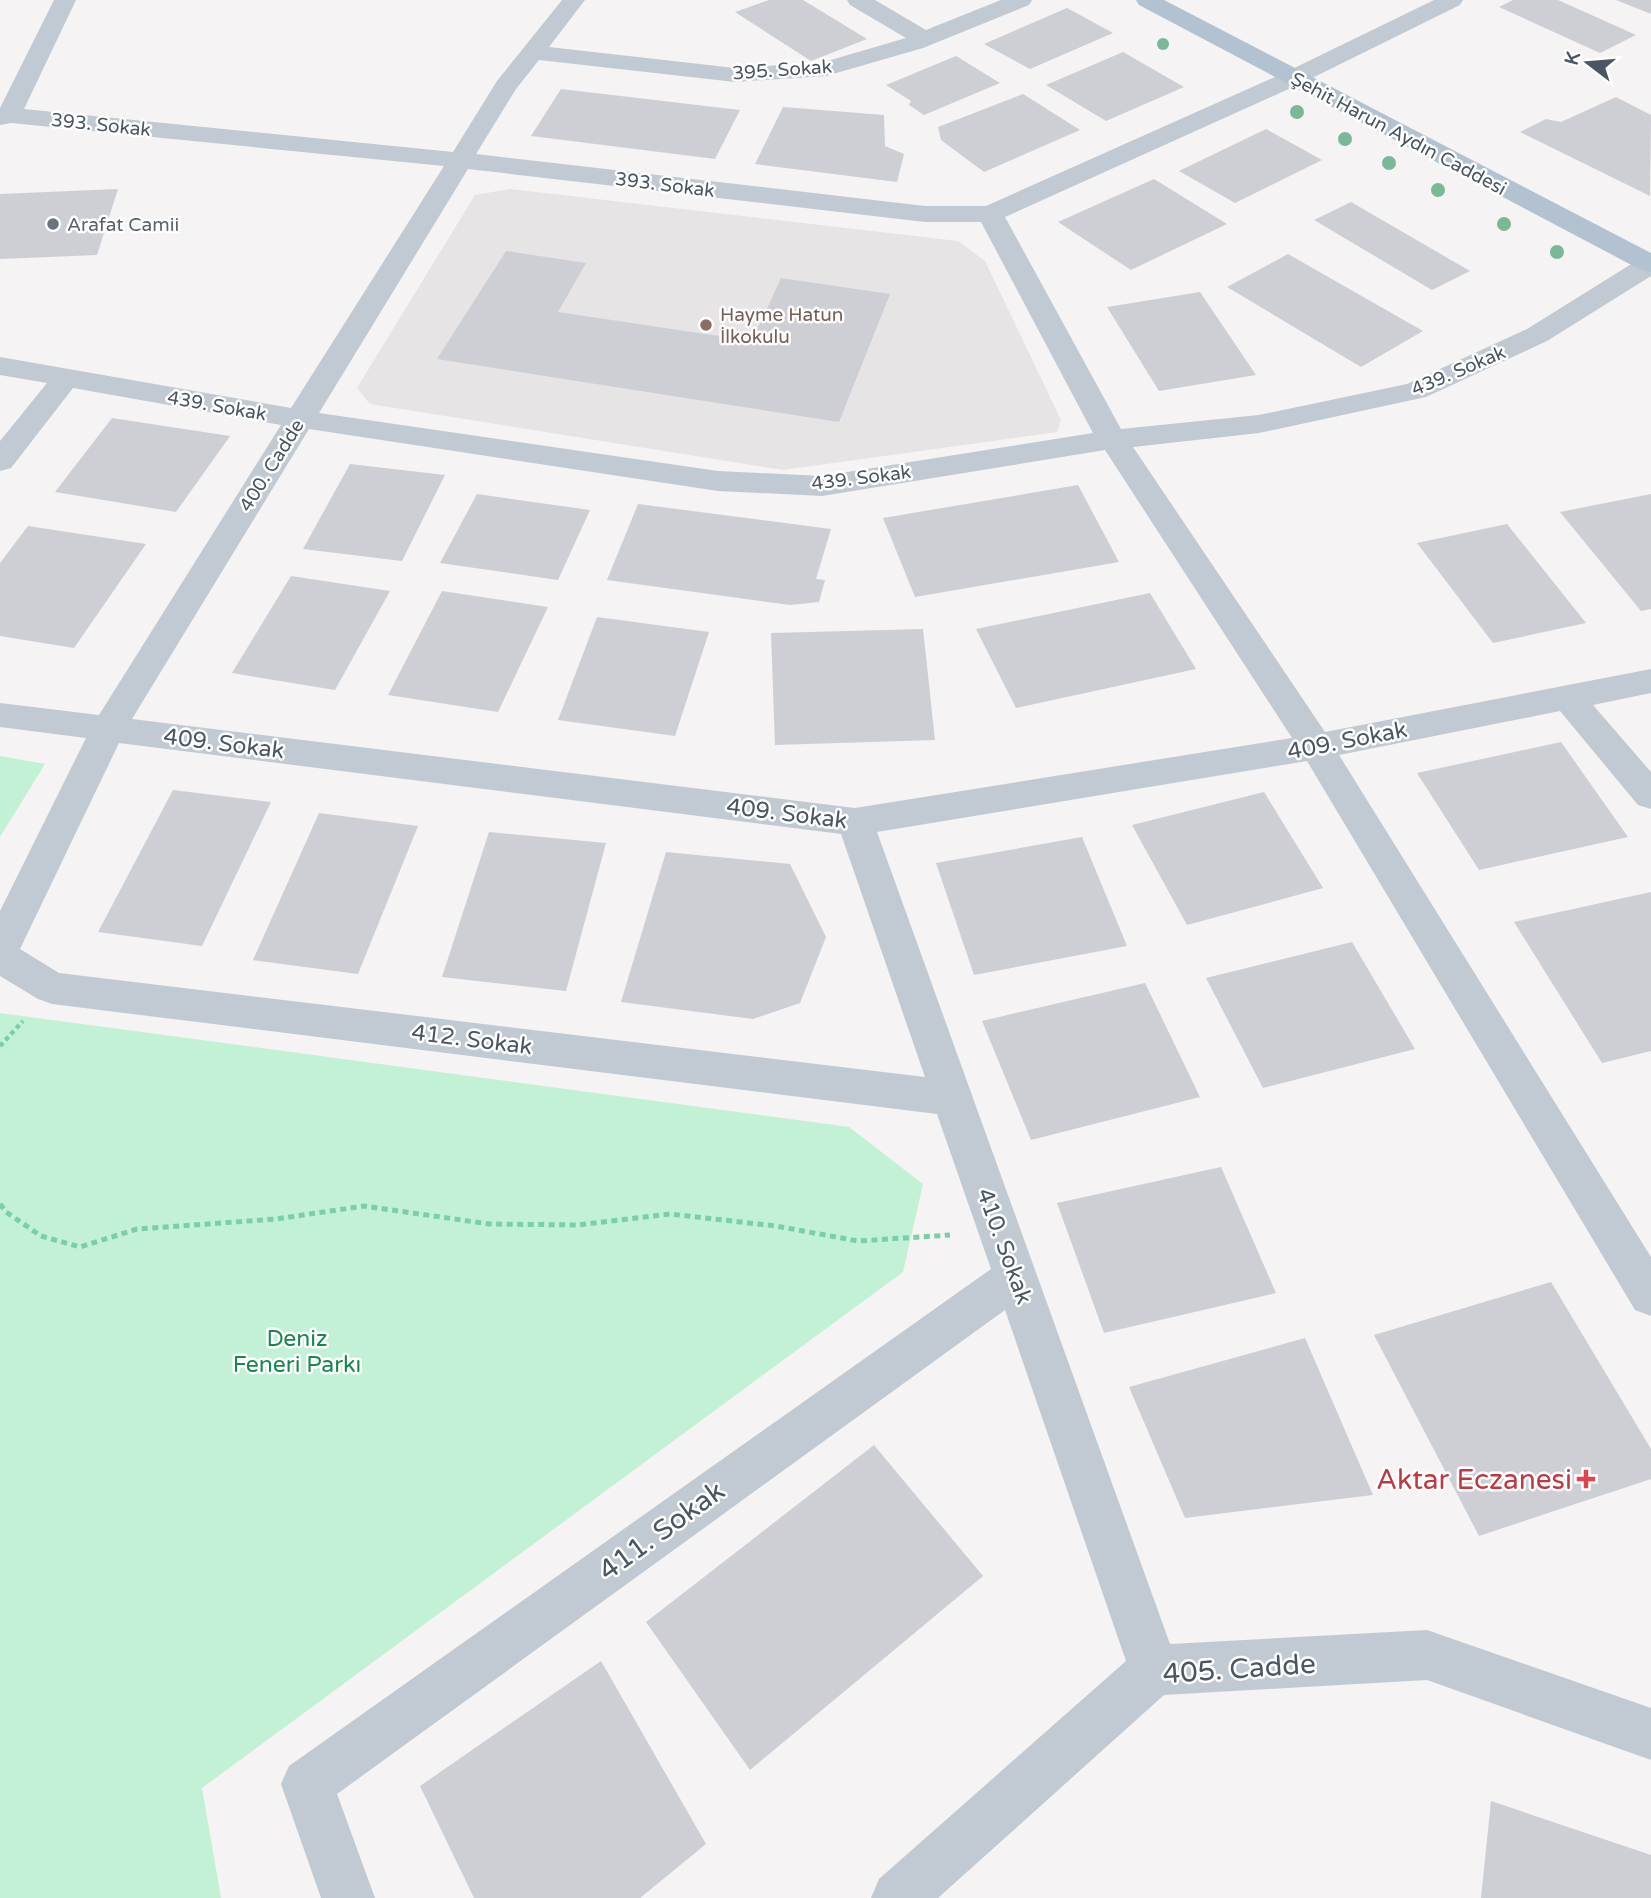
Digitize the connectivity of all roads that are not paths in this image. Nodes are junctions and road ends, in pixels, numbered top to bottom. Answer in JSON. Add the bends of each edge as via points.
{"nodes":[{"id":1,"x":65,"y":0,"type":"edge"},
{"id":2,"x":574,"y":0,"type":"edge"},
{"id":3,"x":858,"y":0,"type":"edge"},
{"id":4,"x":1021,"y":0,"type":"edge"},
{"id":5,"x":1147,"y":0,"type":"edge"},
{"id":6,"x":1452,"y":0,"type":"edge"},
{"id":7,"x":925,"y":39,"type":"junction"},
{"id":8,"x":533,"y":52,"type":"junction"},
{"id":9,"x":1293,"y":78,"type":"junction"},
{"id":10,"x":5,"y":116,"type":"edge"},
{"id":11,"x":459,"y":160,"type":"junction"},
{"id":12,"x":990,"y":214,"type":"junction"},
{"id":13,"x":1651,"y":264,"type":"edge"},
{"id":14,"x":0,"y":366,"type":"edge"},
{"id":15,"x":66,"y":378,"type":"junction"},
{"id":16,"x":300,"y":419,"type":"junction"},
{"id":17,"x":1115,"y":439,"type":"junction"},
{"id":18,"x":0,"y":461,"type":"edge"},
{"id":19,"x":1651,"y":681,"type":"edge"},
{"id":20,"x":1568,"y":698,"type":"junction"},
{"id":21,"x":0,"y":715,"type":"edge"},
{"id":22,"x":108,"y":729,"type":"junction"},
{"id":23,"x":1316,"y":747,"type":"junction"},
{"id":24,"x":1651,"y":796,"type":"edge"},
{"id":25,"x":855,"y":822,"type":"junction"},
{"id":26,"x":0,"y":950,"type":"edge"},
{"id":27,"x":0,"y":957,"type":"edge"},
{"id":28,"x":952,"y":1098,"type":"junction"},
{"id":29,"x":1016,"y":1276,"type":"junction"},
{"id":30,"x":1651,"y":1296,"type":"edge"},
{"id":31,"x":1154,"y":1670,"type":"junction"},
{"id":32,"x":1651,"y":1734,"type":"edge"},
{"id":33,"x":920,"y":1891,"type":"edge"},
{"id":34,"x":348,"y":1898,"type":"edge"}],
"edges":[{"from":1,"to":10,"type":"street"},
{"from":2,"to":8,"type":"street","name":"400. Cadde"},
{"from":3,"to":7,"type":"street"},
{"from":4,"to":7,"type":"street","name":"395. Sokak"},
{"from":5,"to":9,"type":"main road","name":"Şehit Harun Aydın Caddesi"},
{"from":6,"to":9,"type":"street","name":"393. Sokak"},
{"from":7,"to":8,"type":"street","name":"395. Sokak","via":[[825,69],[735,75]]},
{"from":8,"to":11,"type":"street","name":"400. Cadde"},
{"from":9,"to":12,"type":"street","name":"393. Sokak"},
{"from":9,"to":13,"type":"main road","name":"Şehit Harun Aydın Caddesi"},
{"from":10,"to":11,"type":"street","name":"393. Sokak"},
{"from":11,"to":12,"type":"street","name":"393. Sokak","via":[[925,214]]},
{"from":11,"to":16,"type":"street","name":"400. Cadde"},
{"from":12,"to":17,"type":"street","via":[[1096,414]]},
{"from":13,"to":17,"type":"street","name":"439. Sokak","via":[[1537,335],[1416,391],[1259,424]]},
{"from":14,"to":15,"type":"street","name":"439. Sokak"},
{"from":15,"to":16,"type":"street","name":"439. Sokak"},
{"from":15,"to":18,"type":"street"},
{"from":16,"to":17,"type":"street","name":"439. Sokak","via":[[718,481],[821,486]]},
{"from":16,"to":22,"type":"street","name":"400. Cadde"},
{"from":17,"to":23,"type":"street"},
{"from":19,"to":20,"type":"street","name":"409. Sokak"},
{"from":20,"to":23,"type":"street","name":"409. Sokak"},
{"from":20,"to":24,"type":"street"},
{"from":21,"to":22,"type":"street","name":"409. Sokak"},
{"from":22,"to":25,"type":"street","name":"409. Sokak"},
{"from":22,"to":26,"type":"street","name":"400. Cadde"},
{"from":23,"to":25,"type":"street","name":"409. Sokak"},
{"from":23,"to":30,"type":"street"},
{"from":25,"to":28,"type":"street","name":"410. Sokak"},
{"from":27,"to":28,"type":"street","name":"412. Sokak","via":[[52,988]]},
{"from":28,"to":29,"type":"street","name":"410. Sokak"},
{"from":29,"to":31,"type":"street","name":"410. Sokak"},
{"from":29,"to":34,"type":"street","name":"411. Sokak","via":[[307,1784]]},
{"from":31,"to":32,"type":"street","name":"405. Cadde","via":[[1427,1655]]},
{"from":31,"to":33,"type":"street","name":"405. Cadde"}]}
